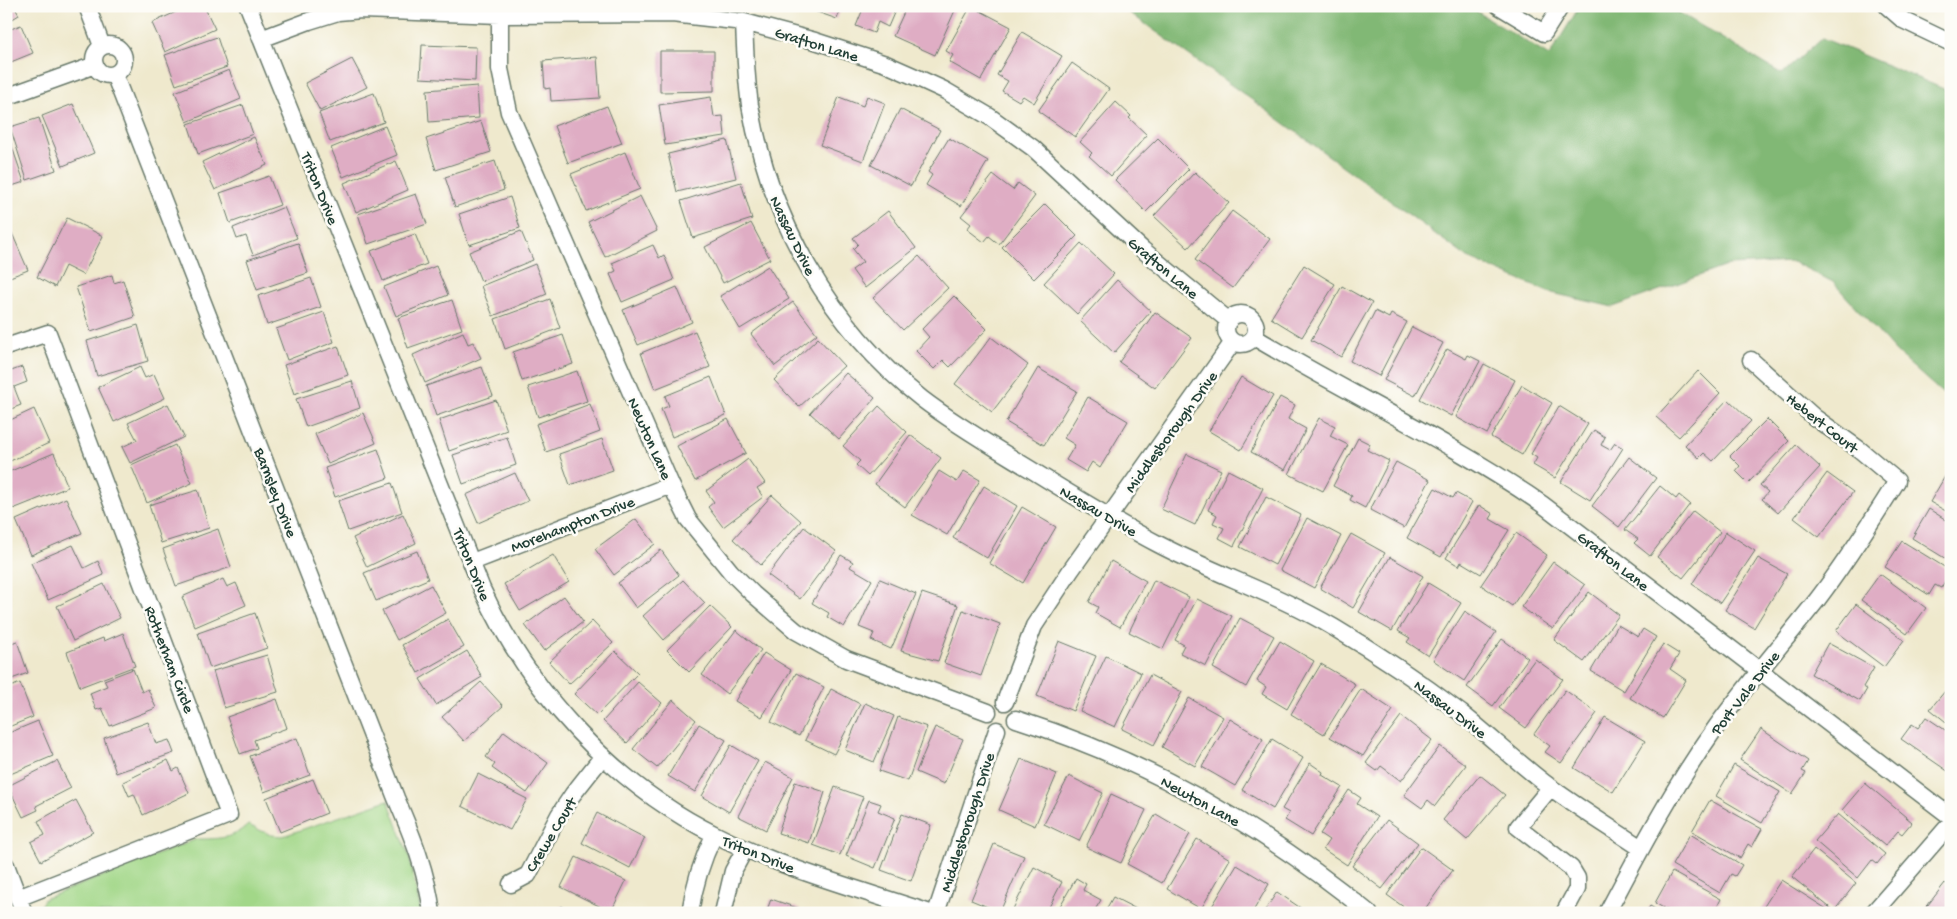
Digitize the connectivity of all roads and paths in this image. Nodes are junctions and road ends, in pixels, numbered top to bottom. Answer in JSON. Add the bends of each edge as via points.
{"nodes":[{"id":1,"x":87,"y":6,"type":"edge"},
{"id":2,"x":248,"y":6,"type":"edge"},
{"id":3,"x":1499,"y":6,"type":"edge"},
{"id":4,"x":1561,"y":6,"type":"edge"},
{"id":5,"x":1887,"y":6,"type":"edge"},
{"id":6,"x":500,"y":15,"type":"junction"},
{"id":7,"x":744,"y":22,"type":"junction"},
{"id":8,"x":261,"y":40,"type":"junction"},
{"id":9,"x":1951,"y":43,"type":"edge"},
{"id":10,"x":102,"y":46,"type":"junction"},
{"id":11,"x":95,"y":65,"type":"junction"},
{"id":12,"x":114,"y":74,"type":"junction"},
{"id":13,"x":6,"y":97,"type":"edge"},
{"id":14,"x":1229,"y":320,"type":"junction"},
{"id":15,"x":1254,"y":337,"type":"junction"},
{"id":16,"x":1233,"y":342,"type":"junction"},
{"id":17,"x":6,"y":348,"type":"edge"},
{"id":18,"x":1751,"y":360,"type":"dead end"},
{"id":19,"x":1898,"y":481,"type":"joint"},
{"id":20,"x":671,"y":485,"type":"junction"},
{"id":21,"x":1108,"y":517,"type":"junction"},
{"id":22,"x":472,"y":562,"type":"junction"},
{"id":23,"x":1759,"y":671,"type":"junction"},
{"id":24,"x":1004,"y":702,"type":"junction"},
{"id":25,"x":988,"y":712,"type":"junction"},
{"id":26,"x":1016,"y":720,"type":"junction"},
{"id":27,"x":997,"y":730,"type":"junction"},
{"id":28,"x":604,"y":756,"type":"junction"},
{"id":29,"x":1551,"y":787,"type":"junction"},
{"id":30,"x":1951,"y":817,"type":"edge"},
{"id":31,"x":1951,"y":823,"type":"edge"},
{"id":32,"x":714,"y":835,"type":"junction"},
{"id":33,"x":1641,"y":848,"type":"junction"},
{"id":34,"x":745,"y":849,"type":"junction"},
{"id":35,"x":6,"y":865,"type":"edge"},
{"id":36,"x":511,"y":884,"type":"dead end"},
{"id":37,"x":21,"y":905,"type":"edge"},
{"id":38,"x":432,"y":913,"type":"edge"},
{"id":39,"x":690,"y":913,"type":"edge"},
{"id":40,"x":723,"y":913,"type":"edge"},
{"id":41,"x":930,"y":913,"type":"edge"},
{"id":42,"x":936,"y":913,"type":"edge"},
{"id":43,"x":1368,"y":913,"type":"edge"},
{"id":44,"x":1564,"y":913,"type":"edge"},
{"id":45,"x":1607,"y":913,"type":"edge"},
{"id":46,"x":1873,"y":913,"type":"edge"}],
"edges":[{"from":1,"to":10,"type":"street"},
{"from":2,"to":8,"type":"street","name":"Triton Drive"},
{"from":3,"to":4,"type":"street","via":[[1544,33]]},
{"from":5,"to":9,"type":"street","via":[[1902,20]]},
{"from":6,"to":7,"type":"street","name":"Grafton Lane","via":[[672,14]]},
{"from":6,"to":8,"type":"street","name":"Grafton Lane","via":[[338,12]]},
{"from":6,"to":20,"type":"street","name":"Newton Lane","via":[[500,68],[509,112]]},
{"from":7,"to":14,"type":"street","name":"Grafton Lane","via":[[886,64],[944,90],[982,112],[1033,148],[1143,250]]},
{"from":7,"to":21,"type":"street","name":"Nassau Drive","via":[[750,104],[772,188],[794,241],[840,315],[899,379],[944,415]]},
{"from":8,"to":22,"type":"street","name":"Triton Drive"},
{"from":10,"to":11,"type":"street","via":[[96,53]]},
{"from":10,"to":12,"type":"street","via":[[116,47],[122,54],[121,68]]},
{"from":11,"to":12,"type":"street","via":[[104,74]]},
{"from":11,"to":13,"type":"street"},
{"from":12,"to":38,"type":"street","name":"Barnsley Drive","via":[[412,835]]},
{"from":14,"to":15,"type":"street","via":[[1239,315],[1248,316],[1256,328]]},
{"from":14,"to":16,"type":"street","via":[[1226,332]]},
{"from":15,"to":16,"type":"street","via":[[1246,344]]},
{"from":15,"to":23,"type":"street","name":"Grafton Lane","via":[[1512,483]]},
{"from":16,"to":21,"type":"street","name":"Middlesborough Drive"},
{"from":17,"to":37,"type":"street","name":"Rotherham Circle","via":[[48,333],[230,815]]},
{"from":18,"to":19,"type":"street","name":"Hebert Court","via":[[1814,417]]},
{"from":19,"to":23,"type":"street","name":"Port Vale Drive","via":[[1818,598]]},
{"from":20,"to":22,"type":"street","name":"Morehampton Drive"},
{"from":20,"to":25,"type":"street","name":"Newton Lane","via":[[688,519],[725,564],[753,594],[796,631],[846,659]]},
{"from":21,"to":24,"type":"street","name":"Middlesborough Drive","via":[[1034,626]]},
{"from":21,"to":29,"type":"street","name":"Nassau Drive","via":[[1160,545],[1292,604],[1335,628],[1458,711]]},
{"from":22,"to":28,"type":"street","name":"Triton Drive","via":[[492,611],[517,654],[556,706]]},
{"from":23,"to":30,"type":"street","name":"Grafton Lane"},
{"from":23,"to":33,"type":"street","name":"Port Vale Drive","via":[[1692,761]]},
{"from":24,"to":25,"type":"street","via":[[996,703]]},
{"from":24,"to":26,"type":"street","via":[[1016,710]]},
{"from":25,"to":27,"type":"street","via":[[989,725]]},
{"from":26,"to":27,"type":"street","via":[[1011,728]]},
{"from":26,"to":43,"type":"street","name":"Newton Lane","via":[[1065,735],[1181,787],[1289,853]]},
{"from":27,"to":42,"type":"street","name":"Middlesborough Drive"},
{"from":28,"to":32,"type":"street","name":"Triton Drive","via":[[653,798]]},
{"from":28,"to":36,"type":"street","name":"Crewe Court","via":[[559,815],[528,875]]},
{"from":29,"to":33,"type":"street","name":"Nassau Drive"},
{"from":29,"to":44,"type":"street","via":[[1518,827],[1571,868],[1577,878],[1577,889]]},
{"from":31,"to":46,"type":"street"},
{"from":32,"to":34,"type":"street","name":"Triton Drive"},
{"from":32,"to":39,"type":"street","via":[[698,872]]},
{"from":33,"to":45,"type":"street","name":"Port Vale Drive"},
{"from":34,"to":40,"type":"street","via":[[733,871]]},
{"from":34,"to":41,"type":"street","name":"Triton Drive","via":[[789,867]]},
{"from":35,"to":37,"type":"street"}]}
